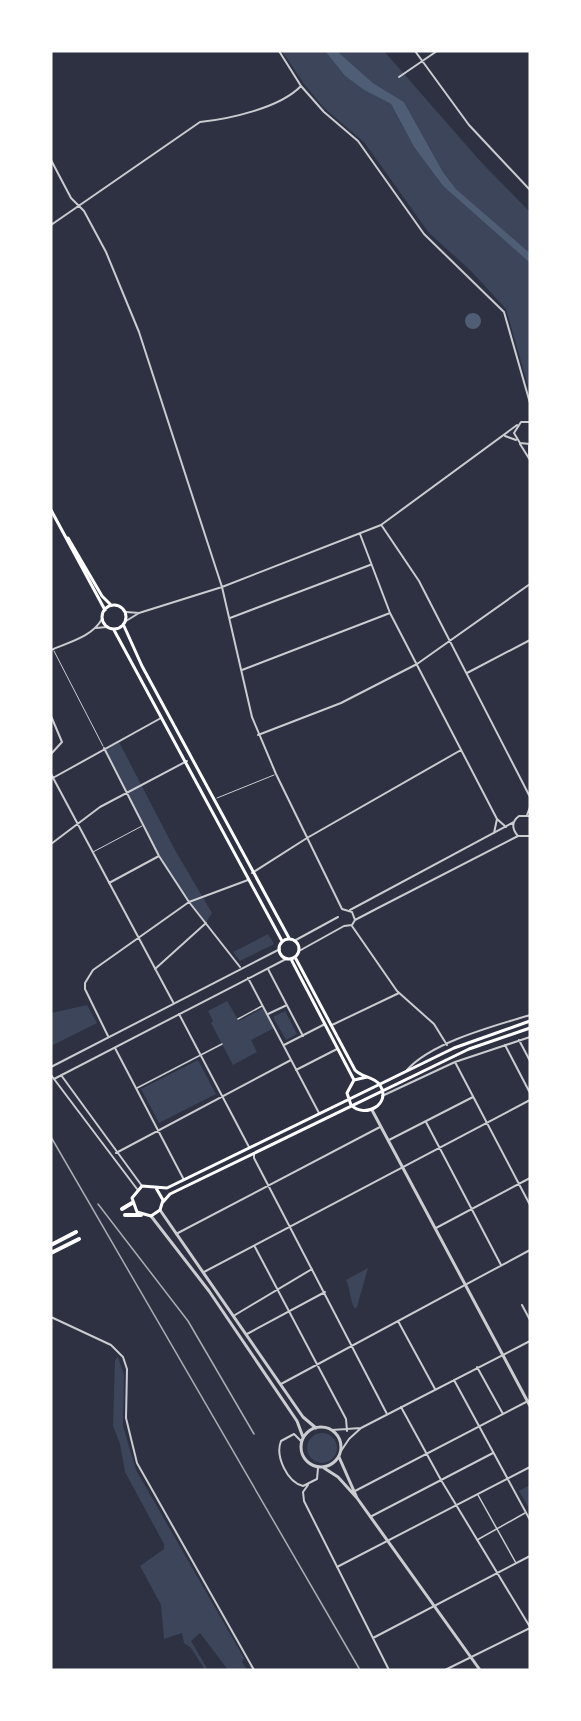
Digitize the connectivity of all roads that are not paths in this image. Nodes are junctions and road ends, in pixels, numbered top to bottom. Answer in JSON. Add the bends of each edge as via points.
{"nodes":[{"id":1,"x":279,"y":51,"type":"edge"},
{"id":2,"x":415,"y":51,"type":"edge"},
{"id":3,"x":437,"y":51,"type":"edge"},
{"id":4,"x":422,"y":61,"type":"junction"},
{"id":5,"x":399,"y":77,"type":"dead end"},
{"id":6,"x":301,"y":86,"type":"junction"},
{"id":7,"x":51,"y":160,"type":"edge"},
{"id":8,"x":530,"y":190,"type":"edge"},
{"id":9,"x":80,"y":206,"type":"junction"},
{"id":10,"x":51,"y":225,"type":"edge"},
{"id":11,"x":530,"y":403,"type":"edge"},
{"id":12,"x":530,"y":416,"type":"edge"},
{"id":13,"x":528,"y":422,"type":"edge"},
{"id":14,"x":517,"y":425,"type":"junction"},
{"id":15,"x":505,"y":436,"type":"junction"},
{"id":16,"x":516,"y":440,"type":"junction"},
{"id":17,"x":520,"y":443,"type":"junction"},
{"id":18,"x":529,"y":444,"type":"edge"},
{"id":19,"x":530,"y":459,"type":"edge"},
{"id":20,"x":51,"y":510,"type":"edge"},
{"id":21,"x":381,"y":525,"type":"junction"},
{"id":22,"x":63,"y":532,"type":"junction"},
{"id":23,"x":360,"y":534,"type":"junction"},
{"id":24,"x":370,"y":565,"type":"junction"},
{"id":25,"x":530,"y":584,"type":"edge"},
{"id":26,"x":222,"y":587,"type":"junction"},
{"id":27,"x":111,"y":605,"type":"junction"},
{"id":28,"x":105,"y":610,"type":"junction"},
{"id":29,"x":126,"y":612,"type":"junction"},
{"id":30,"x":139,"y":613,"type":"junction"},
{"id":31,"x":390,"y":613,"type":"junction"},
{"id":32,"x":102,"y":619,"type":"junction"},
{"id":33,"x":229,"y":619,"type":"junction"},
{"id":34,"x":126,"y":621,"type":"junction"},
{"id":35,"x":124,"y":626,"type":"junction"},
{"id":36,"x":107,"y":627,"type":"junction"},
{"id":37,"x":96,"y":628,"type":"junction"},
{"id":38,"x":114,"y":630,"type":"junction"},
{"id":39,"x":530,"y":640,"type":"edge"},
{"id":40,"x":451,"y":642,"type":"junction"},
{"id":41,"x":52,"y":649,"type":"edge"},
{"id":42,"x":417,"y":664,"type":"junction"},
{"id":43,"x":242,"y":670,"type":"junction"},
{"id":44,"x":467,"y":673,"type":"junction"},
{"id":45,"x":51,"y":716,"type":"edge"},
{"id":46,"x":162,"y":717,"type":"junction"},
{"id":47,"x":258,"y":735,"type":"junction"},
{"id":48,"x":104,"y":748,"type":"junction"},
{"id":49,"x":461,"y":750,"type":"junction"},
{"id":50,"x":51,"y":754,"type":"edge"},
{"id":51,"x":187,"y":760,"type":"junction"},
{"id":52,"x":276,"y":774,"type":"junction"},
{"id":53,"x":52,"y":777,"type":"edge"},
{"id":54,"x":125,"y":793,"type":"junction"},
{"id":55,"x":530,"y":797,"type":"edge"},
{"id":56,"x":213,"y":799,"type":"junction"},
{"id":57,"x":530,"y":807,"type":"edge"},
{"id":58,"x":529,"y":815,"type":"edge"},
{"id":59,"x":497,"y":819,"type":"junction"},
{"id":60,"x":513,"y":822,"type":"junction"},
{"id":61,"x":77,"y":824,"type":"junction"},
{"id":62,"x":142,"y":826,"type":"junction"},
{"id":63,"x":506,"y":827,"type":"junction"},
{"id":64,"x":492,"y":834,"type":"junction"},
{"id":65,"x":518,"y":836,"type":"junction"},
{"id":66,"x":530,"y":836,"type":"edge"},
{"id":67,"x":307,"y":837,"type":"junction"},
{"id":68,"x":51,"y":844,"type":"edge"},
{"id":69,"x":92,"y":853,"type":"junction"},
{"id":70,"x":159,"y":856,"type":"junction"},
{"id":71,"x":252,"y":873,"type":"junction"},
{"id":72,"x":250,"y":879,"type":"junction"},
{"id":73,"x":109,"y":883,"type":"junction"},
{"id":74,"x":189,"y":902,"type":"junction"},
{"id":75,"x":342,"y":909,"type":"junction"},
{"id":76,"x":350,"y":910,"type":"junction"},
{"id":77,"x":338,"y":917,"type":"junction"},
{"id":78,"x":355,"y":920,"type":"junction"},
{"id":79,"x":206,"y":923,"type":"junction"},
{"id":80,"x":344,"y":926,"type":"junction"},
{"id":81,"x":352,"y":926,"type":"junction"},
{"id":82,"x":138,"y":938,"type":"junction"},
{"id":83,"x":289,"y":938,"type":"junction"},
{"id":84,"x":282,"y":940,"type":"junction"},
{"id":85,"x":294,"y":941,"type":"junction"},
{"id":86,"x":279,"y":949,"type":"junction"},
{"id":87,"x":299,"y":951,"type":"junction"},
{"id":88,"x":286,"y":959,"type":"junction"},
{"id":89,"x":294,"y":960,"type":"junction"},
{"id":90,"x":240,"y":967,"type":"junction"},
{"id":91,"x":267,"y":968,"type":"junction"},
{"id":92,"x":155,"y":969,"type":"junction"},
{"id":93,"x":248,"y":978,"type":"junction"},
{"id":94,"x":399,"y":993,"type":"junction"},
{"id":95,"x":173,"y":1002,"type":"junction"},
{"id":96,"x":287,"y":1005,"type":"junction"},
{"id":97,"x":262,"y":1006,"type":"junction"},
{"id":98,"x":179,"y":1014,"type":"junction"},
{"id":99,"x":267,"y":1015,"type":"junction"},
{"id":100,"x":530,"y":1015,"type":"edge"},
{"id":101,"x":238,"y":1019,"type":"dead end"},
{"id":102,"x":530,"y":1022,"type":"edge"},
{"id":103,"x":326,"y":1024,"type":"junction"},
{"id":104,"x":331,"y":1026,"type":"junction"},
{"id":105,"x":530,"y":1028,"type":"edge"},
{"id":106,"x":108,"y":1036,"type":"junction"},
{"id":107,"x":303,"y":1036,"type":"junction"},
{"id":108,"x":530,"y":1037,"type":"edge"},
{"id":109,"x":519,"y":1040,"type":"junction"},
{"id":110,"x":222,"y":1044,"type":"dead end"},
{"id":111,"x":447,"y":1045,"type":"junction"},
{"id":112,"x":505,"y":1045,"type":"junction"},
{"id":113,"x":284,"y":1046,"type":"junction"},
{"id":114,"x":115,"y":1048,"type":"junction"},
{"id":115,"x":339,"y":1048,"type":"junction"},
{"id":116,"x":200,"y":1055,"type":"junction"},
{"id":117,"x":291,"y":1060,"type":"junction"},
{"id":118,"x":530,"y":1061,"type":"edge"},
{"id":119,"x":455,"y":1062,"type":"junction"},
{"id":120,"x":52,"y":1065,"type":"edge"},
{"id":121,"x":296,"y":1070,"type":"junction"},
{"id":122,"x":407,"y":1070,"type":"junction"},
{"id":123,"x":51,"y":1075,"type":"edge"},
{"id":124,"x":61,"y":1075,"type":"junction"},
{"id":125,"x":367,"y":1077,"type":"junction"},
{"id":126,"x":54,"y":1079,"type":"junction"},
{"id":127,"x":354,"y":1080,"type":"junction"},
{"id":128,"x":379,"y":1083,"type":"junction"},
{"id":129,"x":136,"y":1088,"type":"junction"},
{"id":130,"x":382,"y":1090,"type":"junction"},
{"id":131,"x":530,"y":1093,"type":"edge"},
{"id":132,"x":222,"y":1096,"type":"junction"},
{"id":133,"x":382,"y":1096,"type":"junction"},
{"id":134,"x":473,"y":1097,"type":"junction"},
{"id":135,"x":347,"y":1099,"type":"junction"},
{"id":136,"x":530,"y":1100,"type":"edge"},
{"id":137,"x":351,"y":1105,"type":"junction"},
{"id":138,"x":372,"y":1110,"type":"junction"},
{"id":139,"x":319,"y":1113,"type":"junction"},
{"id":140,"x":426,"y":1122,"type":"junction"},
{"id":141,"x":487,"y":1123,"type":"junction"},
{"id":142,"x":381,"y":1126,"type":"junction"},
{"id":143,"x":158,"y":1130,"type":"junction"},
{"id":144,"x":389,"y":1140,"type":"junction"},
{"id":145,"x":249,"y":1147,"type":"junction"},
{"id":146,"x":440,"y":1148,"type":"junction"},
{"id":147,"x":116,"y":1153,"type":"junction"},
{"id":148,"x":254,"y":1153,"type":"junction"},
{"id":149,"x":404,"y":1168,"type":"junction"},
{"id":150,"x":530,"y":1178,"type":"edge"},
{"id":151,"x":184,"y":1180,"type":"junction"},
{"id":152,"x":519,"y":1184,"type":"junction"},
{"id":153,"x":269,"y":1185,"type":"junction"},
{"id":154,"x":141,"y":1186,"type":"junction"},
{"id":155,"x":156,"y":1188,"type":"junction"},
{"id":156,"x":136,"y":1189,"type":"junction"},
{"id":157,"x":163,"y":1202,"type":"junction"},
{"id":158,"x":132,"y":1203,"type":"junction"},
{"id":159,"x":530,"y":1205,"type":"edge"},
{"id":160,"x":122,"y":1209,"type":"dead end"},
{"id":161,"x":472,"y":1209,"type":"junction"},
{"id":162,"x":160,"y":1210,"type":"junction"},
{"id":163,"x":125,"y":1215,"type":"dead end"},
{"id":164,"x":141,"y":1215,"type":"junction"},
{"id":165,"x":151,"y":1216,"type":"junction"},
{"id":166,"x":292,"y":1228,"type":"junction"},
{"id":167,"x":436,"y":1228,"type":"junction"},
{"id":168,"x":76,"y":1232,"type":"dead end"},
{"id":169,"x":176,"y":1234,"type":"junction"},
{"id":170,"x":79,"y":1239,"type":"dead end"},
{"id":171,"x":51,"y":1245,"type":"edge"},
{"id":172,"x":255,"y":1246,"type":"junction"},
{"id":173,"x":530,"y":1250,"type":"edge"},
{"id":174,"x":51,"y":1253,"type":"edge"},
{"id":175,"x":501,"y":1265,"type":"junction"},
{"id":176,"x":313,"y":1269,"type":"junction"},
{"id":177,"x":204,"y":1272,"type":"junction"},
{"id":178,"x":465,"y":1284,"type":"junction"},
{"id":179,"x":278,"y":1290,"type":"junction"},
{"id":180,"x":325,"y":1292,"type":"junction"},
{"id":181,"x":522,"y":1305,"type":"dead end"},
{"id":182,"x":289,"y":1310,"type":"junction"},
{"id":183,"x":235,"y":1315,"type":"junction"},
{"id":184,"x":51,"y":1317,"type":"edge"},
{"id":185,"x":530,"y":1320,"type":"edge"},
{"id":186,"x":398,"y":1321,"type":"junction"},
{"id":187,"x":247,"y":1334,"type":"junction"},
{"id":188,"x":530,"y":1341,"type":"edge"},
{"id":189,"x":353,"y":1345,"type":"junction"},
{"id":190,"x":503,"y":1355,"type":"junction"},
{"id":191,"x":318,"y":1365,"type":"junction"},
{"id":192,"x":477,"y":1367,"type":"junction"},
{"id":193,"x":454,"y":1380,"type":"junction"},
{"id":194,"x":281,"y":1384,"type":"junction"},
{"id":195,"x":435,"y":1389,"type":"junction"},
{"id":196,"x":529,"y":1400,"type":"edge"},
{"id":197,"x":530,"y":1406,"type":"edge"},
{"id":198,"x":401,"y":1407,"type":"junction"},
{"id":199,"x":387,"y":1414,"type":"junction"},
{"id":200,"x":503,"y":1414,"type":"junction"},
{"id":201,"x":479,"y":1426,"type":"junction"},
{"id":202,"x":316,"y":1428,"type":"junction"},
{"id":203,"x":361,"y":1428,"type":"junction"},
{"id":204,"x":332,"y":1430,"type":"junction"},
{"id":205,"x":347,"y":1431,"type":"junction"},
{"id":206,"x":303,"y":1439,"type":"junction"},
{"id":207,"x":341,"y":1451,"type":"junction"},
{"id":208,"x":493,"y":1453,"type":"junction"},
{"id":209,"x":427,"y":1454,"type":"junction"},
{"id":210,"x":339,"y":1457,"type":"junction"},
{"id":211,"x":530,"y":1467,"type":"edge"},
{"id":212,"x":318,"y":1468,"type":"junction"},
{"id":213,"x":324,"y":1468,"type":"junction"},
{"id":214,"x":507,"y":1479,"type":"junction"},
{"id":215,"x":441,"y":1480,"type":"junction"},
{"id":216,"x":308,"y":1485,"type":"junction"},
{"id":217,"x":356,"y":1491,"type":"junction"},
{"id":218,"x":477,"y":1494,"type":"junction"},
{"id":219,"x":357,"y":1498,"type":"junction"},
{"id":220,"x":456,"y":1505,"type":"junction"},
{"id":221,"x":526,"y":1513,"type":"junction"},
{"id":222,"x":370,"y":1517,"type":"junction"},
{"id":223,"x":530,"y":1520,"type":"edge"},
{"id":224,"x":497,"y":1529,"type":"junction"},
{"id":225,"x":477,"y":1540,"type":"junction"},
{"id":226,"x":387,"y":1541,"type":"junction"},
{"id":227,"x":530,"y":1556,"type":"edge"},
{"id":228,"x":516,"y":1563,"type":"junction"},
{"id":229,"x":337,"y":1567,"type":"junction"},
{"id":230,"x":497,"y":1572,"type":"junction"},
{"id":231,"x":434,"y":1606,"type":"junction"},
{"id":232,"x":530,"y":1628,"type":"edge"},
{"id":233,"x":373,"y":1638,"type":"junction"},
{"id":234,"x":471,"y":1657,"type":"junction"},
{"id":235,"x":254,"y":1670,"type":"edge"},
{"id":236,"x":389,"y":1670,"type":"edge"},
{"id":237,"x":445,"y":1670,"type":"edge"},
{"id":238,"x":480,"y":1670,"type":"edge"}],
"edges":[{"from":1,"to":6,"type":"street"},
{"from":2,"to":4,"type":"street"},
{"from":3,"to":4,"type":"street"},
{"from":4,"to":5,"type":"street"},
{"from":4,"to":8,"type":"street","via":[[469,124]]},
{"from":6,"to":9,"type":"street","via":[[284,99],[228,119],[200,122]]},
{"from":6,"to":11,"type":"street","via":[[358,141],[424,234],[504,312]]},
{"from":7,"to":9,"type":"street","via":[[71,198]]},
{"from":9,"to":10,"type":"street"},
{"from":9,"to":26,"type":"street","via":[[115,271],[139,332]]},
{"from":12,"to":13,"type":"street"},
{"from":13,"to":14,"type":"street"},
{"from":14,"to":15,"type":"street"},
{"from":14,"to":16,"type":"street"},
{"from":15,"to":16,"type":"street"},
{"from":15,"to":21,"type":"street"},
{"from":16,"to":17,"type":"street"},
{"from":17,"to":18,"type":"street"},
{"from":17,"to":19,"type":"street"},
{"from":18,"to":19,"type":"street"},
{"from":20,"to":22,"type":"main road"},
{"from":21,"to":23,"type":"street"},
{"from":21,"to":40,"type":"street","via":[[419,581]]},
{"from":22,"to":27,"type":"main road"},
{"from":22,"to":28,"type":"main road"},
{"from":23,"to":24,"type":"street"},
{"from":23,"to":26,"type":"street"},
{"from":24,"to":31,"type":"street"},
{"from":24,"to":33,"type":"street"},
{"from":25,"to":40,"type":"street"},
{"from":26,"to":30,"type":"street"},
{"from":26,"to":33,"type":"street"},
{"from":27,"to":28,"type":"main road"},
{"from":27,"to":29,"type":"main road"},
{"from":28,"to":32,"type":"main road"},
{"from":29,"to":30,"type":"street"},
{"from":29,"to":34,"type":"main road"},
{"from":30,"to":34,"type":"street"},
{"from":31,"to":42,"type":"street"},
{"from":31,"to":43,"type":"street"},
{"from":32,"to":36,"type":"main road"},
{"from":32,"to":37,"type":"street"},
{"from":33,"to":43,"type":"street"},
{"from":34,"to":35,"type":"main road"},
{"from":35,"to":38,"type":"main road"},
{"from":35,"to":56,"type":"main road"},
{"from":36,"to":37,"type":"street"},
{"from":36,"to":38,"type":"main road"},
{"from":37,"to":41,"type":"street"},
{"from":38,"to":46,"type":"main road"},
{"from":39,"to":44,"type":"street"},
{"from":40,"to":42,"type":"street"},
{"from":40,"to":44,"type":"street"},
{"from":41,"to":48,"type":"lane"},
{"from":42,"to":47,"type":"street","via":[[341,703]]},
{"from":42,"to":49,"type":"street"},
{"from":43,"to":47,"type":"street"},
{"from":44,"to":55,"type":"street"},
{"from":45,"to":50,"type":"street","via":[[62,742]]},
{"from":46,"to":48,"type":"street"},
{"from":46,"to":51,"type":"main road"},
{"from":47,"to":52,"type":"street"},
{"from":48,"to":53,"type":"street"},
{"from":48,"to":54,"type":"street"},
{"from":49,"to":59,"type":"street"},
{"from":49,"to":67,"type":"street"},
{"from":51,"to":54,"type":"street"},
{"from":51,"to":72,"type":"main road"},
{"from":52,"to":56,"type":"lane"},
{"from":52,"to":67,"type":"street"},
{"from":53,"to":61,"type":"street"},
{"from":54,"to":61,"type":"street"},
{"from":54,"to":62,"type":"street"},
{"from":56,"to":71,"type":"main road"},
{"from":57,"to":58,"type":"street"},
{"from":58,"to":60,"type":"street","via":[[519,816]]},
{"from":59,"to":63,"type":"street"},
{"from":59,"to":64,"type":"street"},
{"from":60,"to":63,"type":"street"},
{"from":60,"to":65,"type":"street"},
{"from":61,"to":68,"type":"street"},
{"from":61,"to":69,"type":"street"},
{"from":62,"to":69,"type":"lane"},
{"from":62,"to":70,"type":"street"},
{"from":63,"to":64,"type":"street"},
{"from":64,"to":76,"type":"street"},
{"from":65,"to":66,"type":"street"},
{"from":65,"to":78,"type":"street"},
{"from":67,"to":71,"type":"street"},
{"from":67,"to":75,"type":"street"},
{"from":69,"to":73,"type":"street"},
{"from":70,"to":73,"type":"street"},
{"from":70,"to":74,"type":"street"},
{"from":71,"to":83,"type":"main road"},
{"from":72,"to":74,"type":"street"},
{"from":72,"to":84,"type":"main road"},
{"from":73,"to":82,"type":"street"},
{"from":74,"to":79,"type":"street"},
{"from":74,"to":82,"type":"street"},
{"from":75,"to":76,"type":"street"},
{"from":75,"to":77,"type":"street"},
{"from":76,"to":78,"type":"street"},
{"from":77,"to":80,"type":"street"},
{"from":77,"to":85,"type":"street"},
{"from":78,"to":81,"type":"street"},
{"from":79,"to":90,"type":"street"},
{"from":79,"to":92,"type":"street"},
{"from":80,"to":81,"type":"street"},
{"from":80,"to":87,"type":"street"},
{"from":81,"to":94,"type":"street"},
{"from":82,"to":92,"type":"street"},
{"from":82,"to":106,"type":"street","via":[[93,970],[85,983]]},
{"from":83,"to":84,"type":"main road"},
{"from":83,"to":85,"type":"main road"},
{"from":84,"to":86,"type":"main road"},
{"from":85,"to":87,"type":"main road"},
{"from":86,"to":88,"type":"main road"},
{"from":86,"to":90,"type":"street"},
{"from":87,"to":89,"type":"main road"},
{"from":88,"to":89,"type":"main road"},
{"from":88,"to":91,"type":"street"},
{"from":89,"to":103,"type":"main road"},
{"from":89,"to":104,"type":"main road"},
{"from":90,"to":95,"type":"street"},
{"from":91,"to":93,"type":"street"},
{"from":91,"to":96,"type":"street"},
{"from":92,"to":95,"type":"street"},
{"from":93,"to":97,"type":"street"},
{"from":93,"to":98,"type":"street"},
{"from":94,"to":104,"type":"street"},
{"from":94,"to":111,"type":"street","via":[[434,1024]]},
{"from":95,"to":106,"type":"street"},
{"from":96,"to":99,"type":"street"},
{"from":96,"to":107,"type":"street"},
{"from":97,"to":99,"type":"street"},
{"from":97,"to":101,"type":"street"},
{"from":98,"to":114,"type":"street"},
{"from":98,"to":116,"type":"street"},
{"from":99,"to":113,"type":"street"},
{"from":100,"to":111,"type":"street"},
{"from":102,"to":122,"type":"main road","via":[[454,1048]]},
{"from":103,"to":107,"type":"street"},
{"from":103,"to":115,"type":"main road"},
{"from":104,"to":125,"type":"main road","via":[[355,1071]]},
{"from":105,"to":130,"type":"main road","via":[[469,1049]]},
{"from":106,"to":120,"type":"street"},
{"from":107,"to":113,"type":"street"},
{"from":108,"to":109,"type":"street"},
{"from":109,"to":112,"type":"street"},
{"from":109,"to":118,"type":"street"},
{"from":110,"to":116,"type":"street"},
{"from":111,"to":122,"type":"street","via":[[415,1061]]},
{"from":112,"to":119,"type":"street"},
{"from":112,"to":131,"type":"street"},
{"from":113,"to":117,"type":"street"},
{"from":114,"to":124,"type":"street"},
{"from":114,"to":129,"type":"street"},
{"from":115,"to":121,"type":"street"},
{"from":115,"to":127,"type":"main road"},
{"from":116,"to":129,"type":"street"},
{"from":116,"to":132,"type":"street"},
{"from":117,"to":121,"type":"street"},
{"from":117,"to":132,"type":"street"},
{"from":119,"to":133,"type":"street"},
{"from":119,"to":134,"type":"street"},
{"from":121,"to":139,"type":"street"},
{"from":122,"to":128,"type":"main road"},
{"from":123,"to":126,"type":"street"},
{"from":124,"to":126,"type":"street"},
{"from":124,"to":147,"type":"street"},
{"from":125,"to":127,"type":"main road"},
{"from":125,"to":128,"type":"main road"},
{"from":126,"to":156,"type":"street"},
{"from":127,"to":135,"type":"main road"},
{"from":128,"to":130,"type":"main road"},
{"from":128,"to":135,"type":"main road"},
{"from":129,"to":143,"type":"street"},
{"from":130,"to":133,"type":"main road"},
{"from":130,"to":137,"type":"main road"},
{"from":132,"to":143,"type":"street"},
{"from":132,"to":145,"type":"street"},
{"from":133,"to":138,"type":"main road"},
{"from":134,"to":140,"type":"street"},
{"from":134,"to":141,"type":"street"},
{"from":135,"to":137,"type":"main road"},
{"from":135,"to":139,"type":"main road"},
{"from":136,"to":141,"type":"street"},
{"from":137,"to":138,"type":"main road","via":[[362,1112]]},
{"from":137,"to":148,"type":"main road"},
{"from":138,"to":142,"type":"street"},
{"from":139,"to":145,"type":"main road"},
{"from":140,"to":144,"type":"street"},
{"from":140,"to":146,"type":"street"},
{"from":141,"to":146,"type":"street"},
{"from":141,"to":152,"type":"street"},
{"from":142,"to":144,"type":"street"},
{"from":142,"to":153,"type":"street"},
{"from":143,"to":147,"type":"street"},
{"from":143,"to":151,"type":"street"},
{"from":144,"to":149,"type":"street"},
{"from":145,"to":151,"type":"main road"},
{"from":146,"to":149,"type":"street"},
{"from":146,"to":161,"type":"street"},
{"from":147,"to":154,"type":"street"},
{"from":148,"to":153,"type":"street"},
{"from":148,"to":157,"type":"main road","via":[[170,1194]]},
{"from":149,"to":166,"type":"street"},
{"from":149,"to":167,"type":"street"},
{"from":150,"to":152,"type":"street"},
{"from":151,"to":155,"type":"main road","via":[[167,1188]]},
{"from":152,"to":159,"type":"street"},
{"from":152,"to":161,"type":"street"},
{"from":153,"to":166,"type":"street"},
{"from":153,"to":169,"type":"street"},
{"from":154,"to":155,"type":"main road"},
{"from":154,"to":156,"type":"main road"},
{"from":155,"to":157,"type":"main road"},
{"from":156,"to":158,"type":"main road"},
{"from":157,"to":162,"type":"main road"},
{"from":158,"to":160,"type":"highway"},
{"from":158,"to":164,"type":"main road"},
{"from":161,"to":167,"type":"street"},
{"from":161,"to":175,"type":"street"},
{"from":162,"to":165,"type":"main road"},
{"from":162,"to":169,"type":"street"},
{"from":163,"to":164,"type":"highway"},
{"from":164,"to":165,"type":"main road"},
{"from":165,"to":206,"type":"street","via":[[233,1325],[297,1421]]},
{"from":166,"to":172,"type":"street"},
{"from":166,"to":176,"type":"street"},
{"from":167,"to":178,"type":"street"},
{"from":168,"to":171,"type":"highway"},
{"from":169,"to":177,"type":"street"},
{"from":170,"to":174,"type":"highway"},
{"from":172,"to":177,"type":"street"},
{"from":172,"to":179,"type":"street"},
{"from":173,"to":175,"type":"street"},
{"from":175,"to":178,"type":"street"},
{"from":176,"to":179,"type":"street"},
{"from":176,"to":180,"type":"street"},
{"from":177,"to":183,"type":"street"},
{"from":178,"to":186,"type":"street"},
{"from":178,"to":190,"type":"street"},
{"from":179,"to":182,"type":"street"},
{"from":179,"to":183,"type":"street"},
{"from":180,"to":182,"type":"street"},
{"from":180,"to":189,"type":"street"},
{"from":181,"to":185,"type":"street"},
{"from":182,"to":187,"type":"street"},
{"from":182,"to":191,"type":"street"},
{"from":183,"to":187,"type":"street"},
{"from":184,"to":235,"type":"street","via":[[111,1345],[123,1357],[127,1369],[126,1418],[137,1463]]},
{"from":186,"to":189,"type":"street"},
{"from":186,"to":195,"type":"street"},
{"from":187,"to":194,"type":"street"},
{"from":188,"to":190,"type":"street"},
{"from":189,"to":191,"type":"street"},
{"from":189,"to":199,"type":"street"},
{"from":190,"to":192,"type":"street"},
{"from":190,"to":196,"type":"street"},
{"from":191,"to":194,"type":"street"},
{"from":191,"to":205,"type":"street","via":[[348,1424]]},
{"from":192,"to":193,"type":"street"},
{"from":192,"to":200,"type":"street"},
{"from":193,"to":195,"type":"street"},
{"from":193,"to":201,"type":"street"},
{"from":194,"to":202,"type":"street","via":[[303,1417]]},
{"from":195,"to":198,"type":"street"},
{"from":196,"to":197,"type":"street"},
{"from":196,"to":200,"type":"street"},
{"from":198,"to":199,"type":"street"},
{"from":198,"to":209,"type":"street"},
{"from":199,"to":203,"type":"street"},
{"from":200,"to":201,"type":"street"},
{"from":201,"to":208,"type":"street"},
{"from":201,"to":209,"type":"street"},
{"from":202,"to":204,"type":"street"},
{"from":202,"to":206,"type":"street"},
{"from":203,"to":205,"type":"street"},
{"from":203,"to":207,"type":"street"},
{"from":204,"to":205,"type":"street"},
{"from":204,"to":207,"type":"street","via":[[340,1439]]},
{"from":206,"to":212,"type":"street","via":[[304,1458]]},
{"from":206,"to":216,"type":"street","via":[[294,1434],[285,1437],[279,1445],[279,1455],[295,1483]]},
{"from":207,"to":210,"type":"street"},
{"from":208,"to":214,"type":"street"},
{"from":208,"to":215,"type":"street"},
{"from":209,"to":215,"type":"street"},
{"from":209,"to":217,"type":"street"},
{"from":210,"to":213,"type":"street"},
{"from":210,"to":217,"type":"street","via":[[343,1472]]},
{"from":211,"to":214,"type":"street"},
{"from":212,"to":213,"type":"street"},
{"from":212,"to":216,"type":"street","via":[[317,1479]]},
{"from":213,"to":219,"type":"street","via":[[338,1476]]},
{"from":214,"to":218,"type":"street"},
{"from":214,"to":221,"type":"street"},
{"from":215,"to":220,"type":"street"},
{"from":215,"to":222,"type":"street"},
{"from":216,"to":229,"type":"street","via":[[303,1492],[304,1501]]},
{"from":217,"to":219,"type":"street"},
{"from":218,"to":220,"type":"street"},
{"from":218,"to":224,"type":"street"},
{"from":219,"to":222,"type":"street"},
{"from":220,"to":225,"type":"street"},
{"from":220,"to":226,"type":"street"},
{"from":221,"to":223,"type":"street"},
{"from":221,"to":224,"type":"street"},
{"from":222,"to":226,"type":"street"},
{"from":224,"to":225,"type":"street"},
{"from":224,"to":228,"type":"street"},
{"from":225,"to":230,"type":"street"},
{"from":226,"to":229,"type":"street"},
{"from":226,"to":231,"type":"street"},
{"from":227,"to":228,"type":"street"},
{"from":228,"to":230,"type":"street"},
{"from":229,"to":233,"type":"street"},
{"from":230,"to":231,"type":"street"},
{"from":230,"to":232,"type":"street"},
{"from":231,"to":233,"type":"street"},
{"from":231,"to":234,"type":"street"},
{"from":232,"to":234,"type":"street"},
{"from":233,"to":236,"type":"street"},
{"from":234,"to":237,"type":"street"},
{"from":234,"to":238,"type":"street"}]}
